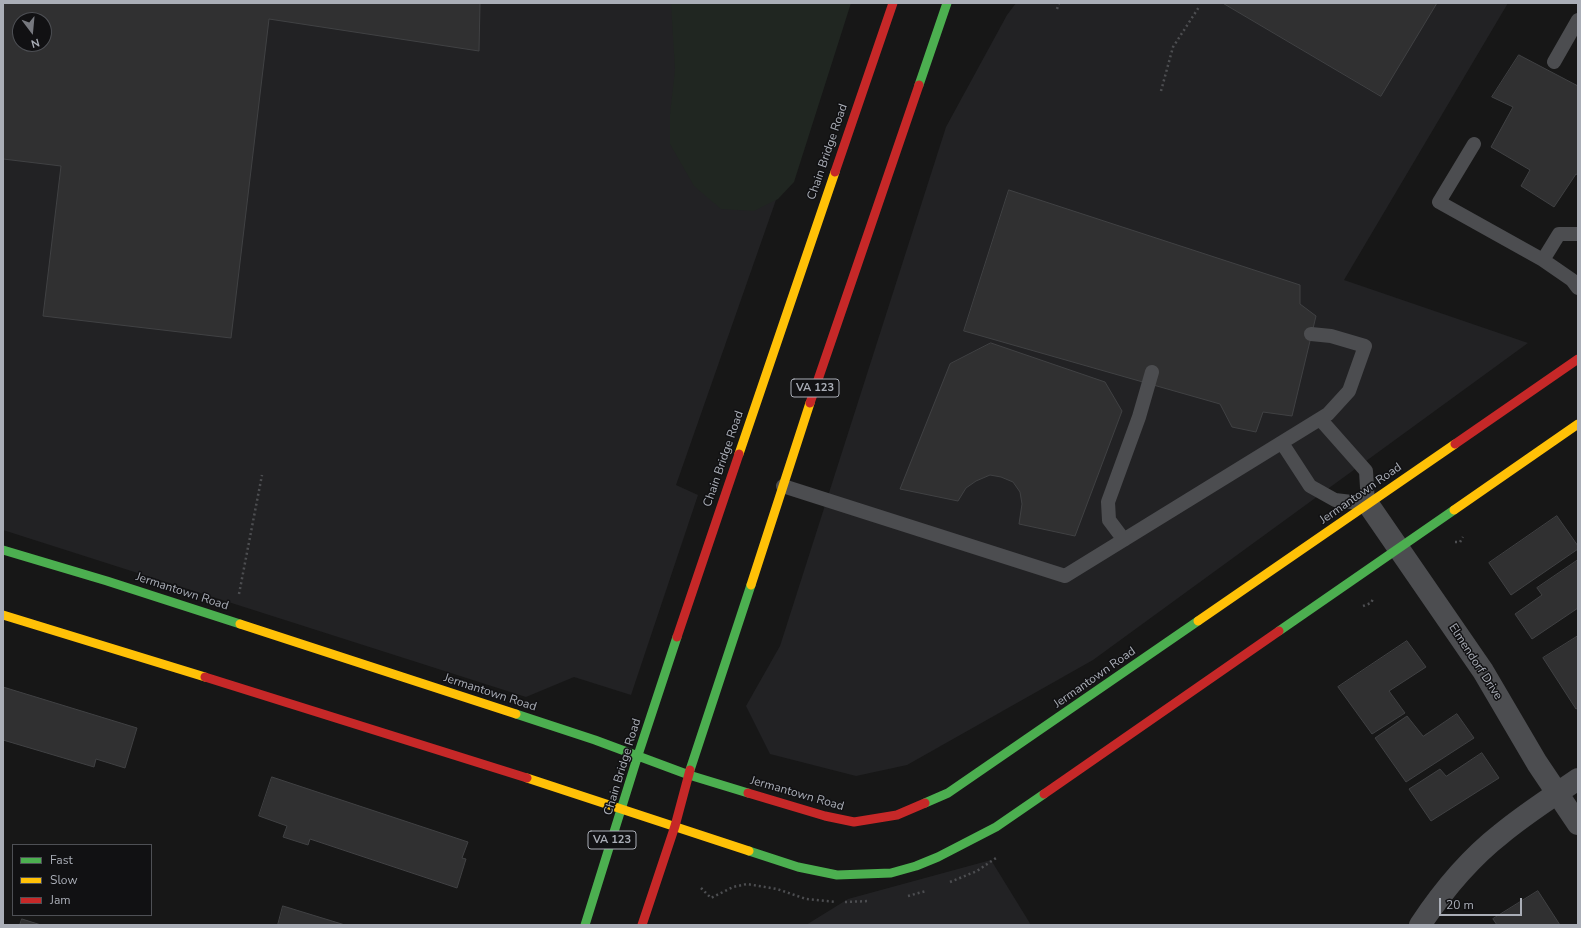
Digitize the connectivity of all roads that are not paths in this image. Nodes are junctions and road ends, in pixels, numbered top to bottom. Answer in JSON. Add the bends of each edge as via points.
{"nodes":[{"id":1,"x":893,"y":3,"type":"edge"},
{"id":2,"x":947,"y":3,"type":"edge"},
{"id":3,"x":1578,"y":20,"type":"edge"},
{"id":4,"x":1554,"y":62,"type":"dead end"},
{"id":5,"x":1474,"y":144,"type":"dead end"},
{"id":6,"x":1578,"y":234,"type":"edge"},
{"id":7,"x":1543,"y":260,"type":"junction"},
{"id":8,"x":1578,"y":288,"type":"edge"},
{"id":9,"x":1311,"y":334,"type":"dead end"},
{"id":10,"x":1578,"y":359,"type":"edge"},
{"id":11,"x":1152,"y":372,"type":"dead end"},
{"id":12,"x":1320,"y":419,"type":"junction"},
{"id":13,"x":1578,"y":424,"type":"edge"},
{"id":14,"x":1282,"y":443,"type":"junction"},
{"id":15,"x":783,"y":486,"type":"junction"},
{"id":16,"x":1368,"y":504,"type":"junction"},
{"id":17,"x":1124,"y":540,"type":"junction"},
{"id":18,"x":1399,"y":548,"type":"junction"},
{"id":19,"x":3,"y":550,"type":"edge"},
{"id":20,"x":3,"y":615,"type":"edge"},
{"id":21,"x":638,"y":755,"type":"junction"},
{"id":22,"x":689,"y":775,"type":"junction"},
{"id":23,"x":1578,"y":778,"type":"edge"},
{"id":24,"x":1557,"y":793,"type":"junction"},
{"id":25,"x":622,"y":809,"type":"junction"},
{"id":26,"x":1578,"y":824,"type":"edge"},
{"id":27,"x":675,"y":826,"type":"junction"},
{"id":28,"x":585,"y":925,"type":"edge"},
{"id":29,"x":642,"y":925,"type":"edge"},
{"id":30,"x":1420,"y":925,"type":"edge"}],
"edges":[{"from":1,"to":21,"type":"main road","name":"Chain Bridge Road","number":"VA 123","via":[[774,347]]},
{"from":2,"to":15,"type":"main road","number":"VA 123"},
{"from":3,"to":4,"type":"lane"},
{"from":5,"to":7,"type":"lane","via":[[1439,202]]},
{"from":6,"to":7,"type":"lane","via":[[1559,234]]},
{"from":7,"to":8,"type":"lane","via":[[1572,280]]},
{"from":9,"to":12,"type":"lane","via":[[1331,336],[1365,346],[1349,391]]},
{"from":10,"to":16,"type":"main road","name":"Jermantown Road"},
{"from":11,"to":17,"type":"lane","via":[[1139,417],[1108,502],[1109,520]]},
{"from":12,"to":14,"type":"lane"},
{"from":12,"to":16,"type":"lane","via":[[1366,471]]},
{"from":13,"to":18,"type":"main road"},
{"from":14,"to":16,"type":"lane","via":[[1310,486],[1336,500]]},
{"from":14,"to":17,"type":"lane"},
{"from":15,"to":17,"type":"lane","via":[[1065,576]]},
{"from":15,"to":22,"type":"main road","number":"VA 123"},
{"from":16,"to":18,"type":"street","name":"Elmendorf Drive"},
{"from":16,"to":22,"type":"main road","name":"Jermantown Road","via":[[948,793],[897,815],[854,822],[825,816]]},
{"from":18,"to":24,"type":"street","name":"Elmendorf Drive","via":[[1482,671]]},
{"from":18,"to":27,"type":"main road","via":[[996,827],[916,866],[891,873],[837,875],[798,867]]},
{"from":19,"to":21,"type":"main road","name":"Jermantown Road","via":[[107,581]]},
{"from":20,"to":25,"type":"main road"},
{"from":21,"to":22,"type":"main road","name":"Jermantown Road"},
{"from":21,"to":25,"type":"main road","name":"Chain Bridge Road","number":"VA 123"},
{"from":22,"to":27,"type":"main road","number":"VA 123"},
{"from":23,"to":24,"type":"street"},
{"from":24,"to":26,"type":"street","name":"Elmendorf Drive"},
{"from":24,"to":30,"type":"street","via":[[1501,834],[1477,856],[1454,880]]},
{"from":25,"to":27,"type":"main road"},
{"from":25,"to":28,"type":"main road","name":"Chain Bridge Road","number":"VA 123"},
{"from":27,"to":29,"type":"main road","number":"VA 123"}]}
